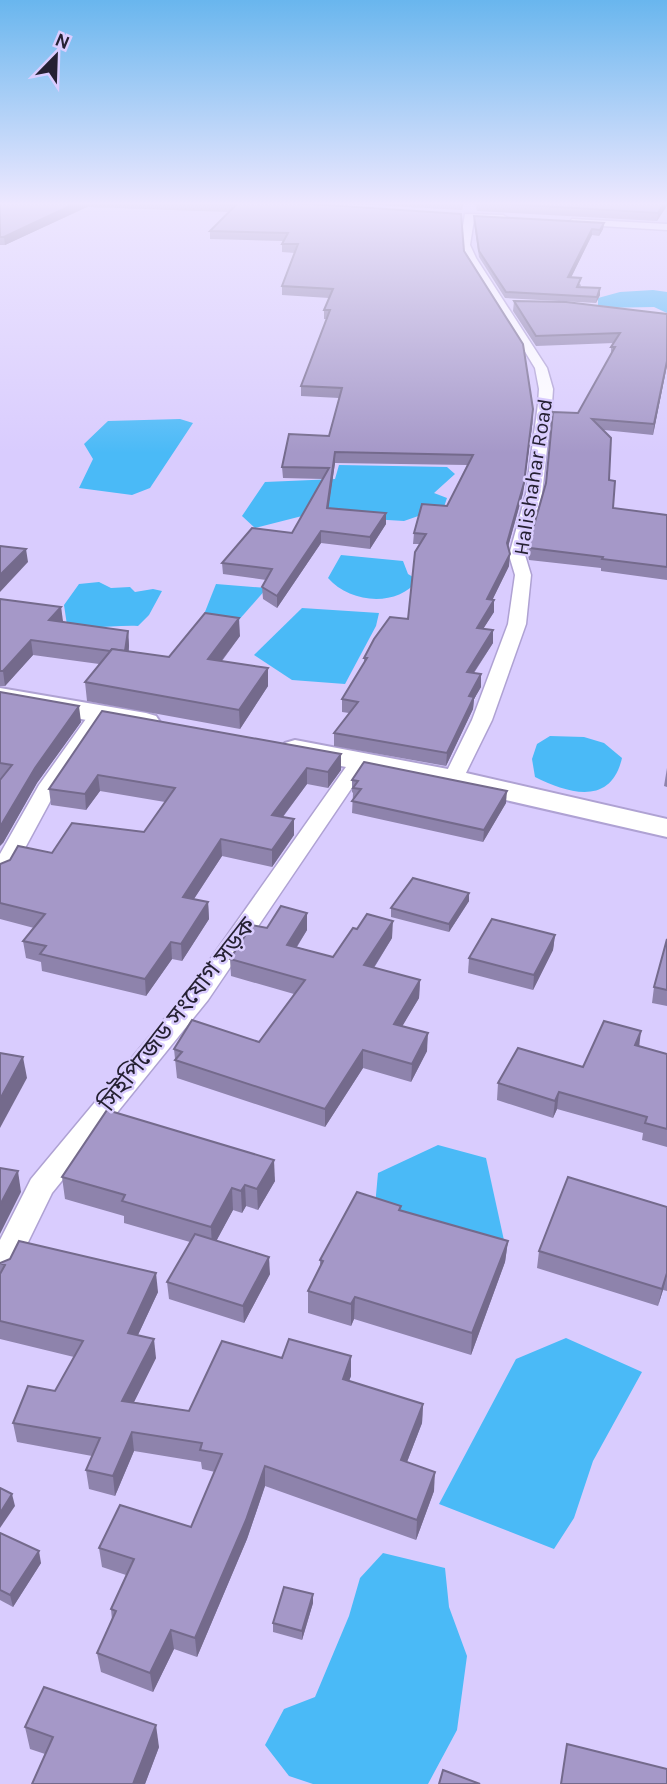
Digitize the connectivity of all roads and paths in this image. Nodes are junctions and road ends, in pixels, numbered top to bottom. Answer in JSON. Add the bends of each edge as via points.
{"nodes":[{"id":1,"x":494,"y":286,"type":"edge"},
{"id":2,"x":0,"y":696,"type":"edge"},
{"id":3,"x":100,"y":713,"type":"junction"},
{"id":4,"x":168,"y":726,"type":"edge"},
{"id":5,"x":264,"y":744,"type":"edge"},
{"id":6,"x":360,"y":761,"type":"junction"},
{"id":7,"x":453,"y":779,"type":"junction"},
{"id":8,"x":667,"y":828,"type":"edge"},
{"id":9,"x":0,"y":874,"type":"edge"},
{"id":10,"x":0,"y":1269,"type":"edge"}],
"edges":[{"from":1,"to":7,"type":"street","name":"Halishahar Road","via":[[541,368],[545,404],[534,494],[517,555],[523,575],[517,624],[482,720]]},
{"from":2,"to":3,"type":"street"},
{"from":3,"to":4,"type":"street"},
{"from":3,"to":9,"type":"street","via":[[49,785]]},
{"from":5,"to":6,"type":"street"},
{"from":6,"to":7,"type":"street"},
{"from":6,"to":10,"type":"street","name":"সিইপিজেড সংযোগ সড়ক","via":[[199,994],[40,1187]]},
{"from":7,"to":8,"type":"street"}]}
